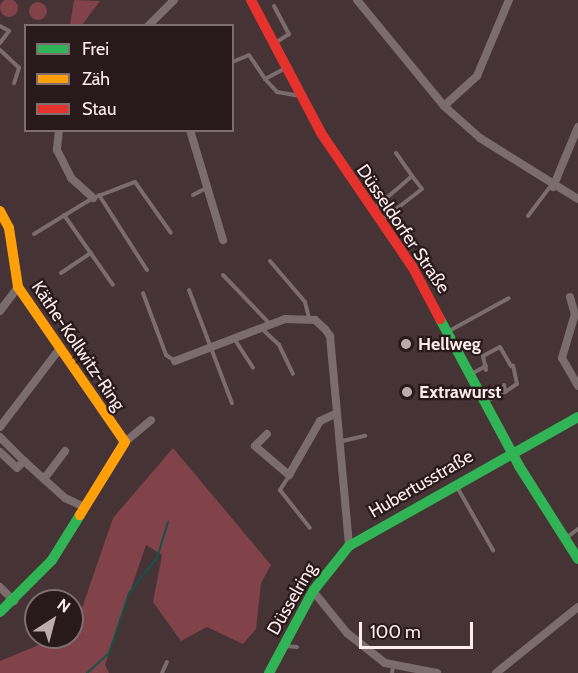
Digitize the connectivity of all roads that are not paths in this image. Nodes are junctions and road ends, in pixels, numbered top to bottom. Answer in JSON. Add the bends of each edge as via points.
{"nodes":[{"id":1,"x":174,"y":0,"type":"edge"},
{"id":2,"x":251,"y":0,"type":"edge"},
{"id":3,"x":509,"y":0,"type":"edge"},
{"id":4,"x":362,"y":2,"type":"edge"},
{"id":5,"x":274,"y":6,"type":"dead end"},
{"id":6,"x":150,"y":24,"type":"edge"},
{"id":7,"x":0,"y":26,"type":"edge"},
{"id":8,"x":0,"y":43,"type":"edge"},
{"id":9,"x":274,"y":44,"type":"junction"},
{"id":10,"x":0,"y":50,"type":"edge"},
{"id":11,"x":234,"y":61,"type":"edge"},
{"id":12,"x":287,"y":68,"type":"junction"},
{"id":13,"x":265,"y":79,"type":"junction"},
{"id":14,"x":14,"y":83,"type":"dead end"},
{"id":15,"x":302,"y":96,"type":"junction"},
{"id":16,"x":444,"y":105,"type":"junction"},
{"id":17,"x":578,"y":127,"type":"edge"},
{"id":18,"x":59,"y":132,"type":"edge"},
{"id":19,"x":191,"y":132,"type":"edge"},
{"id":20,"x":396,"y":153,"type":"dead end"},
{"id":21,"x":412,"y":176,"type":"junction"},
{"id":22,"x":210,"y":186,"type":"junction"},
{"id":23,"x":552,"y":186,"type":"junction"},
{"id":24,"x":193,"y":195,"type":"dead end"},
{"id":25,"x":96,"y":196,"type":"junction"},
{"id":26,"x":578,"y":199,"type":"edge"},
{"id":27,"x":0,"y":210,"type":"edge"},
{"id":28,"x":372,"y":211,"type":"junction"},
{"id":29,"x":64,"y":215,"type":"junction"},
{"id":30,"x":528,"y":216,"type":"dead end"},
{"id":31,"x":381,"y":221,"type":"junction"},
{"id":32,"x":171,"y":232,"type":"dead end"},
{"id":33,"x":34,"y":234,"type":"dead end"},
{"id":34,"x":223,"y":240,"type":"dead end"},
{"id":35,"x":90,"y":253,"type":"junction"},
{"id":36,"x":270,"y":261,"type":"dead end"},
{"id":37,"x":147,"y":270,"type":"dead end"},
{"id":38,"x":61,"y":273,"type":"dead end"},
{"id":39,"x":224,"y":275,"type":"dead end"},
{"id":40,"x":113,"y":285,"type":"dead end"},
{"id":41,"x":18,"y":287,"type":"junction"},
{"id":42,"x":189,"y":290,"type":"dead end"},
{"id":43,"x":143,"y":293,"type":"dead end"},
{"id":44,"x":570,"y":297,"type":"dead end"},
{"id":45,"x":509,"y":298,"type":"dead end"},
{"id":46,"x":0,"y":311,"type":"edge"},
{"id":47,"x":309,"y":319,"type":"junction"},
{"id":48,"x":271,"y":324,"type":"junction"},
{"id":49,"x":261,"y":328,"type":"junction"},
{"id":50,"x":448,"y":332,"type":"junction"},
{"id":51,"x":232,"y":337,"type":"junction"},
{"id":52,"x":210,"y":345,"type":"junction"},
{"id":53,"x":58,"y":351,"type":"junction"},
{"id":54,"x":175,"y":361,"type":"joint"},
{"id":55,"x":253,"y":368,"type":"dead end"},
{"id":56,"x":293,"y":374,"type":"dead end"},
{"id":57,"x":471,"y":374,"type":"junction"},
{"id":58,"x":504,"y":385,"type":"dead end"},
{"id":59,"x":578,"y":386,"type":"edge"},
{"id":60,"x":496,"y":389,"type":"dead end"},
{"id":61,"x":505,"y":392,"type":"junction"},
{"id":62,"x":499,"y":394,"type":"junction"},
{"id":63,"x":485,"y":402,"type":"junction"},
{"id":64,"x":231,"y":403,"type":"dead end"},
{"id":65,"x":335,"y":414,"type":"junction"},
{"id":66,"x":578,"y":417,"type":"edge"},
{"id":67,"x":151,"y":420,"type":"dead end"},
{"id":68,"x":0,"y":428,"type":"edge"},
{"id":69,"x":267,"y":434,"type":"dead end"},
{"id":70,"x":365,"y":436,"type":"dead end"},
{"id":71,"x":0,"y":437,"type":"edge"},
{"id":72,"x":125,"y":442,"type":"junction"},
{"id":73,"x":338,"y":443,"type":"junction"},
{"id":74,"x":65,"y":451,"type":"dead end"},
{"id":75,"x":0,"y":452,"type":"edge"},
{"id":76,"x":511,"y":452,"type":"junction"},
{"id":77,"x":24,"y":461,"type":"junction"},
{"id":78,"x":289,"y":475,"type":"junction"},
{"id":79,"x":44,"y":479,"type":"junction"},
{"id":80,"x":455,"y":484,"type":"junction"},
{"id":81,"x":84,"y":507,"type":"junction"},
{"id":82,"x":310,"y":528,"type":"dead end"},
{"id":83,"x":578,"y":529,"type":"edge"},
{"id":84,"x":565,"y":539,"type":"junction"},
{"id":85,"x":349,"y":546,"type":"junction"},
{"id":86,"x":493,"y":550,"type":"dead end"},
{"id":87,"x":578,"y":559,"type":"edge"},
{"id":88,"x":0,"y":587,"type":"edge"},
{"id":89,"x":313,"y":591,"type":"junction"},
{"id":90,"x":14,"y":601,"type":"junction"},
{"id":91,"x":578,"y":607,"type":"edge"},
{"id":92,"x":0,"y":612,"type":"edge"},
{"id":93,"x":284,"y":646,"type":"junction"},
{"id":94,"x":297,"y":647,"type":"dead end"},
{"id":95,"x":167,"y":662,"type":"dead end"},
{"id":96,"x":271,"y":669,"type":"edge"},
{"id":97,"x":396,"y":671,"type":"edge"},
{"id":98,"x":162,"y":673,"type":"edge"},
{"id":99,"x":437,"y":673,"type":"edge"},
{"id":100,"x":496,"y":673,"type":"edge"}],
"edges":[{"from":1,"to":6,"type":"street"},
{"from":2,"to":9,"type":"street","name":"Düsseldorfer Straße"},
{"from":3,"to":16,"type":"street","via":[[477,76]]},
{"from":4,"to":16,"type":"street"},
{"from":5,"to":9,"type":"lane","via":[[289,34]]},
{"from":7,"to":8,"type":"lane","via":[[9,32]]},
{"from":9,"to":12,"type":"street","name":"Düsseldorfer Straße"},
{"from":10,"to":14,"type":"lane","via":[[19,68]]},
{"from":11,"to":13,"type":"lane","via":[[249,55]]},
{"from":12,"to":13,"type":"lane"},
{"from":12,"to":15,"type":"street","name":"Düsseldorfer Straße"},
{"from":13,"to":15,"type":"lane","via":[[277,92]]},
{"from":15,"to":28,"type":"street","name":"Düsseldorfer Straße"},
{"from":16,"to":23,"type":"street","via":[[480,138]]},
{"from":17,"to":23,"type":"street"},
{"from":18,"to":25,"type":"street","via":[[57,150],[71,178]]},
{"from":19,"to":22,"type":"street"},
{"from":20,"to":21,"type":"lane"},
{"from":21,"to":28,"type":"lane"},
{"from":21,"to":31,"type":"lane","via":[[422,189]]},
{"from":22,"to":24,"type":"lane"},
{"from":22,"to":34,"type":"street"},
{"from":23,"to":26,"type":"street"},
{"from":23,"to":30,"type":"lane"},
{"from":25,"to":29,"type":"lane"},
{"from":25,"to":32,"type":"lane","via":[[135,182]]},
{"from":25,"to":37,"type":"lane"},
{"from":27,"to":41,"type":"street","name":"Käthe-Kollwitz-Ring","via":[[9,228]]},
{"from":28,"to":31,"type":"street","name":"Düsseldorfer Straße"},
{"from":29,"to":33,"type":"lane"},
{"from":29,"to":35,"type":"lane"},
{"from":31,"to":50,"type":"street","name":"Düsseldorfer Straße"},
{"from":35,"to":38,"type":"lane"},
{"from":35,"to":40,"type":"lane"},
{"from":36,"to":47,"type":"lane","via":[[305,302]]},
{"from":39,"to":48,"type":"lane"},
{"from":41,"to":46,"type":"street"},
{"from":41,"to":53,"type":"street","name":"Käthe-Kollwitz-Ring"},
{"from":42,"to":52,"type":"lane"},
{"from":43,"to":54,"type":"lane","via":[[166,355]]},
{"from":44,"to":59,"type":"street","via":[[575,314],[562,358]]},
{"from":45,"to":50,"type":"lane"},
{"from":47,"to":48,"type":"street"},
{"from":47,"to":65,"type":"street","via":[[330,336]]},
{"from":48,"to":49,"type":"street"},
{"from":49,"to":51,"type":"street"},
{"from":49,"to":56,"type":"lane","via":[[279,345]]},
{"from":50,"to":57,"type":"street","name":"Düsseldorfer Straße"},
{"from":51,"to":52,"type":"street"},
{"from":51,"to":55,"type":"lane"},
{"from":52,"to":54,"type":"street"},
{"from":52,"to":64,"type":"lane"},
{"from":53,"to":68,"type":"street"},
{"from":53,"to":72,"type":"street","name":"Käthe-Kollwitz-Ring"},
{"from":57,"to":61,"type":"lane","via":[[485,368],[481,362],[500,348],[506,351],[517,384]]},
{"from":57,"to":63,"type":"street","name":"Düsseldorfer Straße"},
{"from":58,"to":61,"type":"lane"},
{"from":60,"to":62,"type":"lane"},
{"from":61,"to":62,"type":"lane"},
{"from":62,"to":63,"type":"lane"},
{"from":63,"to":76,"type":"street","name":"Düsseldorfer Straße"},
{"from":65,"to":73,"type":"street"},
{"from":65,"to":78,"type":"street","via":[[320,420]]},
{"from":66,"to":76,"type":"street","name":"Hubertusstraße"},
{"from":67,"to":72,"type":"street"},
{"from":69,"to":78,"type":"street","via":[[255,446]]},
{"from":70,"to":73,"type":"lane"},
{"from":71,"to":77,"type":"street"},
{"from":72,"to":81,"type":"street"},
{"from":73,"to":85,"type":"street"},
{"from":74,"to":79,"type":"street"},
{"from":75,"to":77,"type":"street","via":[[17,468]]},
{"from":76,"to":80,"type":"street","name":"Hubertusstraße"},
{"from":76,"to":84,"type":"street","name":"Düsseldorfer Straße"},
{"from":77,"to":79,"type":"street"},
{"from":78,"to":82,"type":"lane","via":[[280,490]]},
{"from":79,"to":81,"type":"street"},
{"from":80,"to":85,"type":"street","name":"Hubertusstraße"},
{"from":80,"to":86,"type":"lane"},
{"from":81,"to":90,"type":"street","via":[[52,560]]},
{"from":83,"to":84,"type":"lane"},
{"from":84,"to":87,"type":"street","name":"Düsseldorfer Straße"},
{"from":85,"to":89,"type":"street","name":"Düsselring"},
{"from":88,"to":90,"type":"street"},
{"from":89,"to":93,"type":"street","name":"Düsselring"},
{"from":89,"to":97,"type":"street","via":[[329,616]]},
{"from":90,"to":92,"type":"street"},
{"from":91,"to":100,"type":"street"},
{"from":93,"to":94,"type":"lane"},
{"from":93,"to":96,"type":"street","name":"Düsselring"},
{"from":95,"to":98,"type":"lane"},
{"from":97,"to":99,"type":"street"}]}
